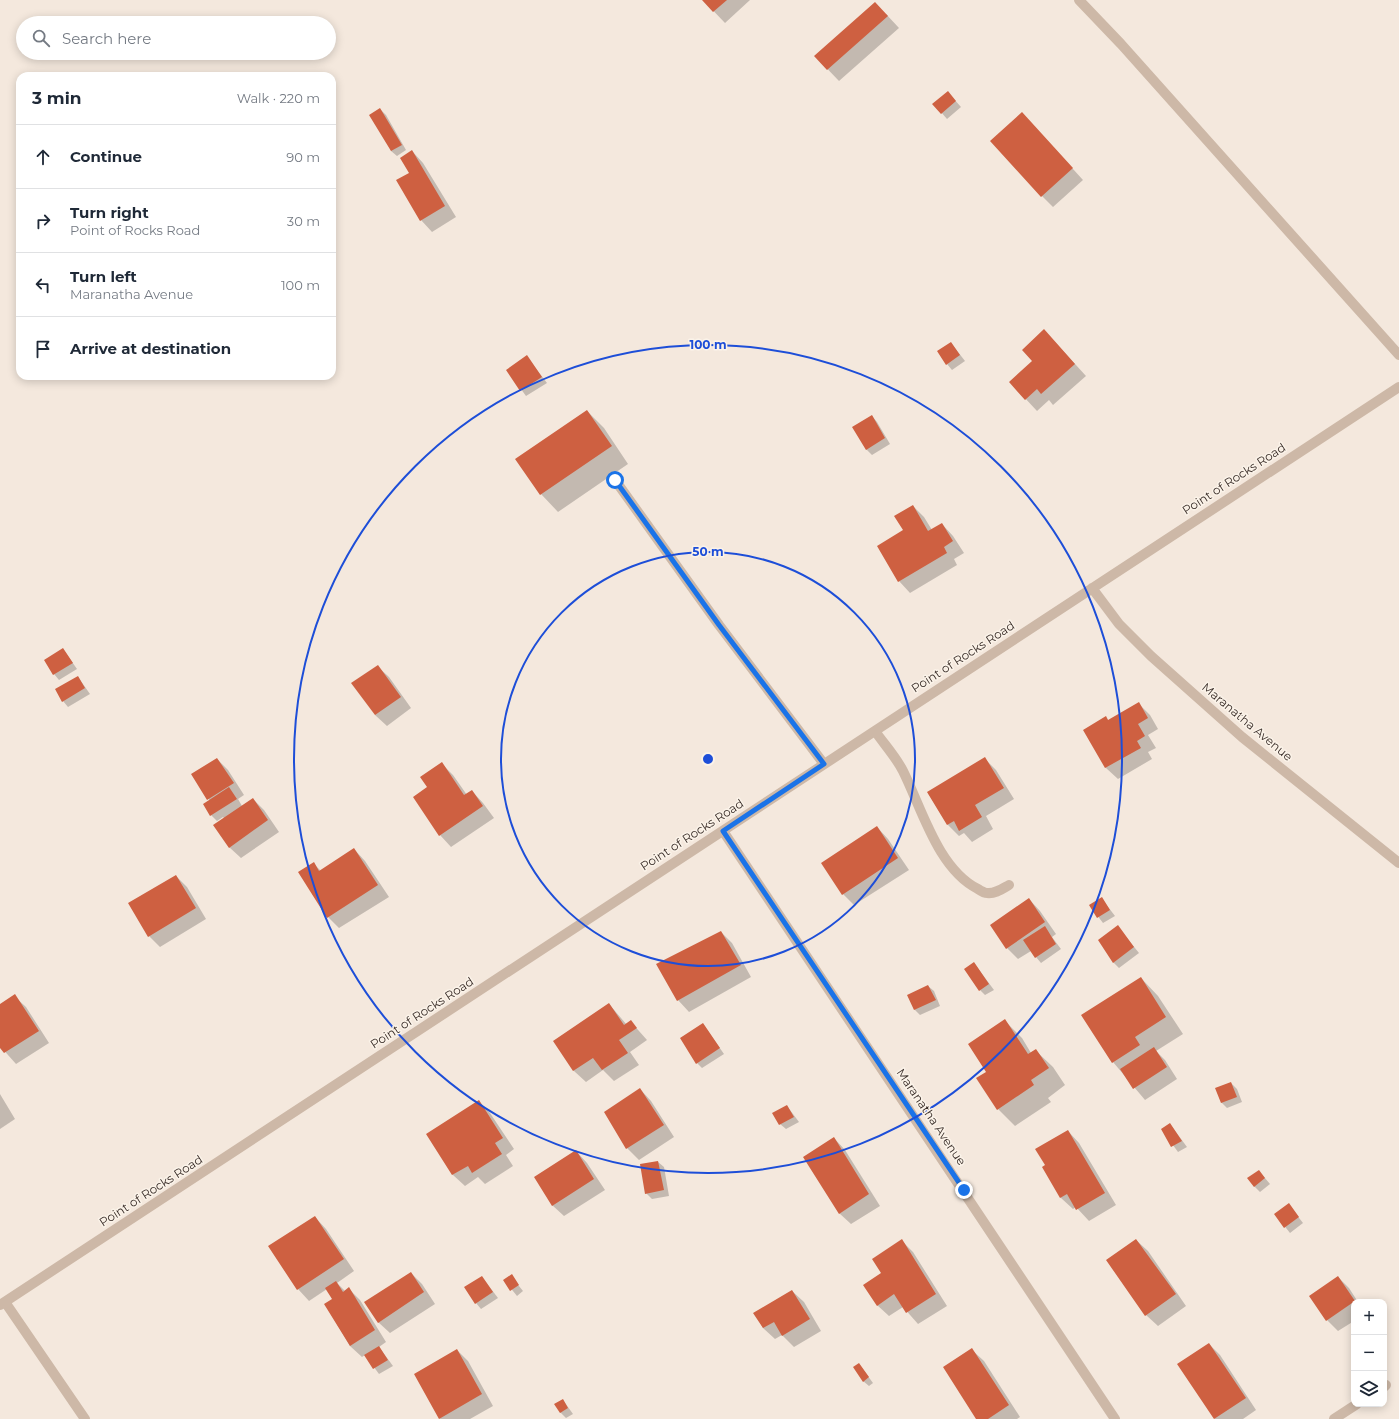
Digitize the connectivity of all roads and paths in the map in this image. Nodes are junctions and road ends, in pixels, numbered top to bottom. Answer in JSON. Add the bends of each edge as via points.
{"nodes":[{"id":1,"x":1079,"y":0,"type":"edge"},
{"id":2,"x":1399,"y":355,"type":"edge"},
{"id":3,"x":1399,"y":387,"type":"edge"},
{"id":4,"x":615,"y":480,"type":"dead end"},
{"id":5,"x":1092,"y":588,"type":"junction"},
{"id":6,"x":875,"y":731,"type":"junction"},
{"id":7,"x":824,"y":764,"type":"junction"},
{"id":8,"x":723,"y":831,"type":"junction"},
{"id":9,"x":1399,"y":863,"type":"edge"},
{"id":10,"x":1009,"y":885,"type":"dead end"},
{"id":11,"x":3,"y":1303,"type":"edge"},
{"id":12,"x":1352,"y":1407,"type":"edge"},
{"id":13,"x":85,"y":1419,"type":"edge"},
{"id":14,"x":1115,"y":1419,"type":"edge"},
{"id":15,"x":1334,"y":1419,"type":"edge"}],
"edges":[{"from":1,"to":2,"type":"street"},
{"from":3,"to":5,"type":"street","name":"Point of Rocks Road"},
{"from":4,"to":7,"type":"street","via":[[719,625]]},
{"from":5,"to":6,"type":"street","name":"Point of Rocks Road"},
{"from":5,"to":9,"type":"street","name":"Maranatha Avenue","via":[[1119,624],[1151,656],[1242,737]]},
{"from":6,"to":7,"type":"street","name":"Point of Rocks Road"},
{"from":6,"to":10,"type":"street","via":[[902,768],[929,828],[943,854],[960,877],[986,893],[999,891]]},
{"from":7,"to":8,"type":"street","name":"Point of Rocks Road"},
{"from":8,"to":11,"type":"street","name":"Point of Rocks Road"},
{"from":8,"to":14,"type":"street","name":"Maranatha Avenue"},
{"from":11,"to":13,"type":"street"},
{"from":12,"to":15,"type":"street"}]}
